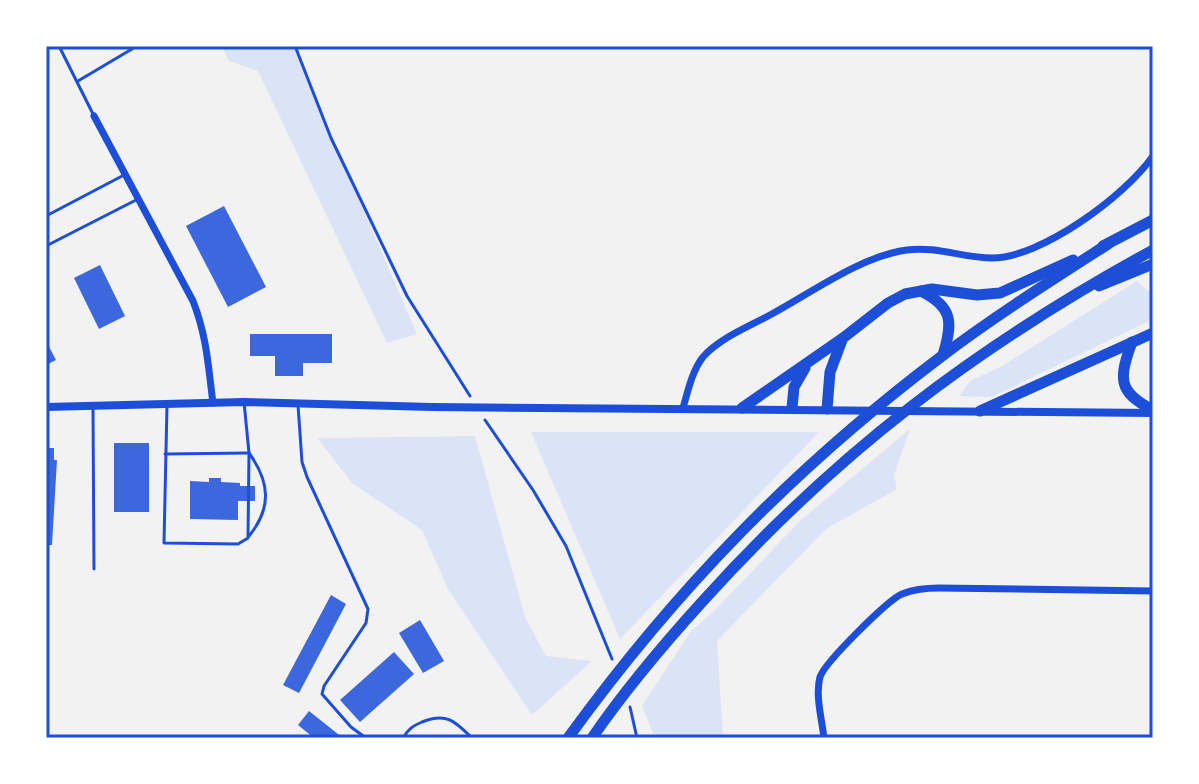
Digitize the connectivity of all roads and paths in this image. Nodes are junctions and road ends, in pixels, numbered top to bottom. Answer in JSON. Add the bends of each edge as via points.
{"nodes":[{"id":1,"x":59,"y":46,"type":"edge"},
{"id":2,"x":137,"y":46,"type":"edge"},
{"id":3,"x":295,"y":46,"type":"edge"},
{"id":4,"x":78,"y":81,"type":"junction"},
{"id":5,"x":94,"y":116,"type":"joint"},
{"id":6,"x":1153,"y":156,"type":"edge"},
{"id":7,"x":126,"y":173,"type":"junction"},
{"id":8,"x":139,"y":199,"type":"junction"},
{"id":9,"x":46,"y":216,"type":"edge"},
{"id":10,"x":1153,"y":220,"type":"edge"},
{"id":11,"x":1108,"y":244,"type":"junction"},
{"id":12,"x":46,"y":246,"type":"edge"},
{"id":13,"x":1153,"y":250,"type":"edge"},
{"id":14,"x":1153,"y":264,"type":"edge"},
{"id":15,"x":920,"y":290,"type":"junction"},
{"id":16,"x":1069,"y":297,"type":"junction"},
{"id":17,"x":1153,"y":333,"type":"edge"},
{"id":18,"x":843,"y":338,"type":"junction"},
{"id":19,"x":1132,"y":342,"type":"junction"},
{"id":20,"x":942,"y":356,"type":"junction"},
{"id":21,"x":810,"y":361,"type":"junction"},
{"id":22,"x":471,"y":399,"type":"dead end"},
{"id":23,"x":244,"y":402,"type":"junction"},
{"id":24,"x":167,"y":403,"type":"junction"},
{"id":25,"x":213,"y":403,"type":"junction"},
{"id":26,"x":93,"y":405,"type":"junction"},
{"id":27,"x":298,"y":405,"type":"junction"},
{"id":28,"x":46,"y":407,"type":"edge"},
{"id":29,"x":683,"y":408,"type":"junction"},
{"id":30,"x":742,"y":408,"type":"junction"},
{"id":31,"x":792,"y":408,"type":"junction"},
{"id":32,"x":827,"y":409,"type":"junction"},
{"id":33,"x":980,"y":411,"type":"junction"},
{"id":34,"x":1153,"y":411,"type":"edge"},
{"id":35,"x":479,"y":412,"type":"dead end"},
{"id":36,"x":46,"y":444,"type":"edge"},
{"id":37,"x":249,"y":453,"type":"junction"},
{"id":38,"x":165,"y":454,"type":"junction"},
{"id":39,"x":248,"y":538,"type":"junction"},
{"id":40,"x":46,"y":565,"type":"edge"},
{"id":41,"x":94,"y":569,"type":"dead end"},
{"id":42,"x":1153,"y":591,"type":"edge"},
{"id":43,"x":617,"y":671,"type":"dead end"},
{"id":44,"x":628,"y":700,"type":"dead end"},
{"id":45,"x":593,"y":736,"type":"edge"},
{"id":46,"x":366,"y":738,"type":"edge"},
{"id":47,"x":403,"y":738,"type":"edge"},
{"id":48,"x":472,"y":738,"type":"edge"},
{"id":49,"x":568,"y":738,"type":"edge"},
{"id":50,"x":637,"y":738,"type":"edge"},
{"id":51,"x":824,"y":738,"type":"edge"}],
"edges":[{"from":1,"to":4,"type":"lane"},
{"from":2,"to":4,"type":"lane"},
{"from":3,"to":22,"type":"path","via":[[331,138],[407,296]]},
{"from":4,"to":5,"type":"lane"},
{"from":5,"to":7,"type":"street"},
{"from":6,"to":29,"type":"street","via":[[1103,205],[1025,252],[987,258],[917,249],[855,268],[714,347],[696,370]]},
{"from":7,"to":8,"type":"street"},
{"from":7,"to":9,"type":"lane"},
{"from":8,"to":12,"type":"lane"},
{"from":8,"to":25,"type":"street","via":[[204,330]]},
{"from":10,"to":11,"type":"highway"},
{"from":11,"to":15,"type":"highway","via":[[1000,293]]},
{"from":11,"to":20,"type":"highway"},
{"from":13,"to":16,"type":"highway"},
{"from":14,"to":16,"type":"highway"},
{"from":15,"to":18,"type":"highway","via":[[896,298]]},
{"from":15,"to":20,"type":"highway","via":[[940,302],[948,316]]},
{"from":16,"to":45,"type":"highway","via":[[928,392],[838,465],[758,541],[661,649]]},
{"from":17,"to":19,"type":"highway"},
{"from":18,"to":21,"type":"highway"},
{"from":18,"to":32,"type":"highway","via":[[832,363]]},
{"from":19,"to":33,"type":"highway"},
{"from":19,"to":34,"type":"highway","via":[[1124,388]]},
{"from":20,"to":49,"type":"highway","via":[[818,457],[736,534],[655,625]]},
{"from":21,"to":30,"type":"highway"},
{"from":21,"to":31,"type":"highway","via":[[794,387]]},
{"from":23,"to":25,"type":"street"},
{"from":23,"to":27,"type":"street"},
{"from":23,"to":37,"type":"lane"},
{"from":24,"to":25,"type":"street"},
{"from":24,"to":26,"type":"street"},
{"from":24,"to":38,"type":"lane"},
{"from":26,"to":28,"type":"street"},
{"from":26,"to":41,"type":"lane"},
{"from":27,"to":29,"type":"street"},
{"from":27,"to":46,"type":"lane","via":[[307,477],[368,609],[366,623],[322,694]]},
{"from":29,"to":30,"type":"street"},
{"from":30,"to":31,"type":"street"},
{"from":31,"to":32,"type":"street"},
{"from":32,"to":33,"type":"street"},
{"from":33,"to":34,"type":"street"},
{"from":35,"to":43,"type":"path","via":[[566,546]]},
{"from":36,"to":40,"type":"lane"},
{"from":37,"to":38,"type":"lane"},
{"from":37,"to":39,"type":"lane"},
{"from":37,"to":39,"type":"lane","via":[[265,483],[265,513]]},
{"from":38,"to":39,"type":"lane","via":[[164,543],[236,544]]},
{"from":42,"to":51,"type":"street","via":[[939,588],[899,595],[832,657],[820,677]]},
{"from":44,"to":50,"type":"path"},
{"from":47,"to":48,"type":"lane","via":[[413,725],[435,716],[456,722]]}]}
